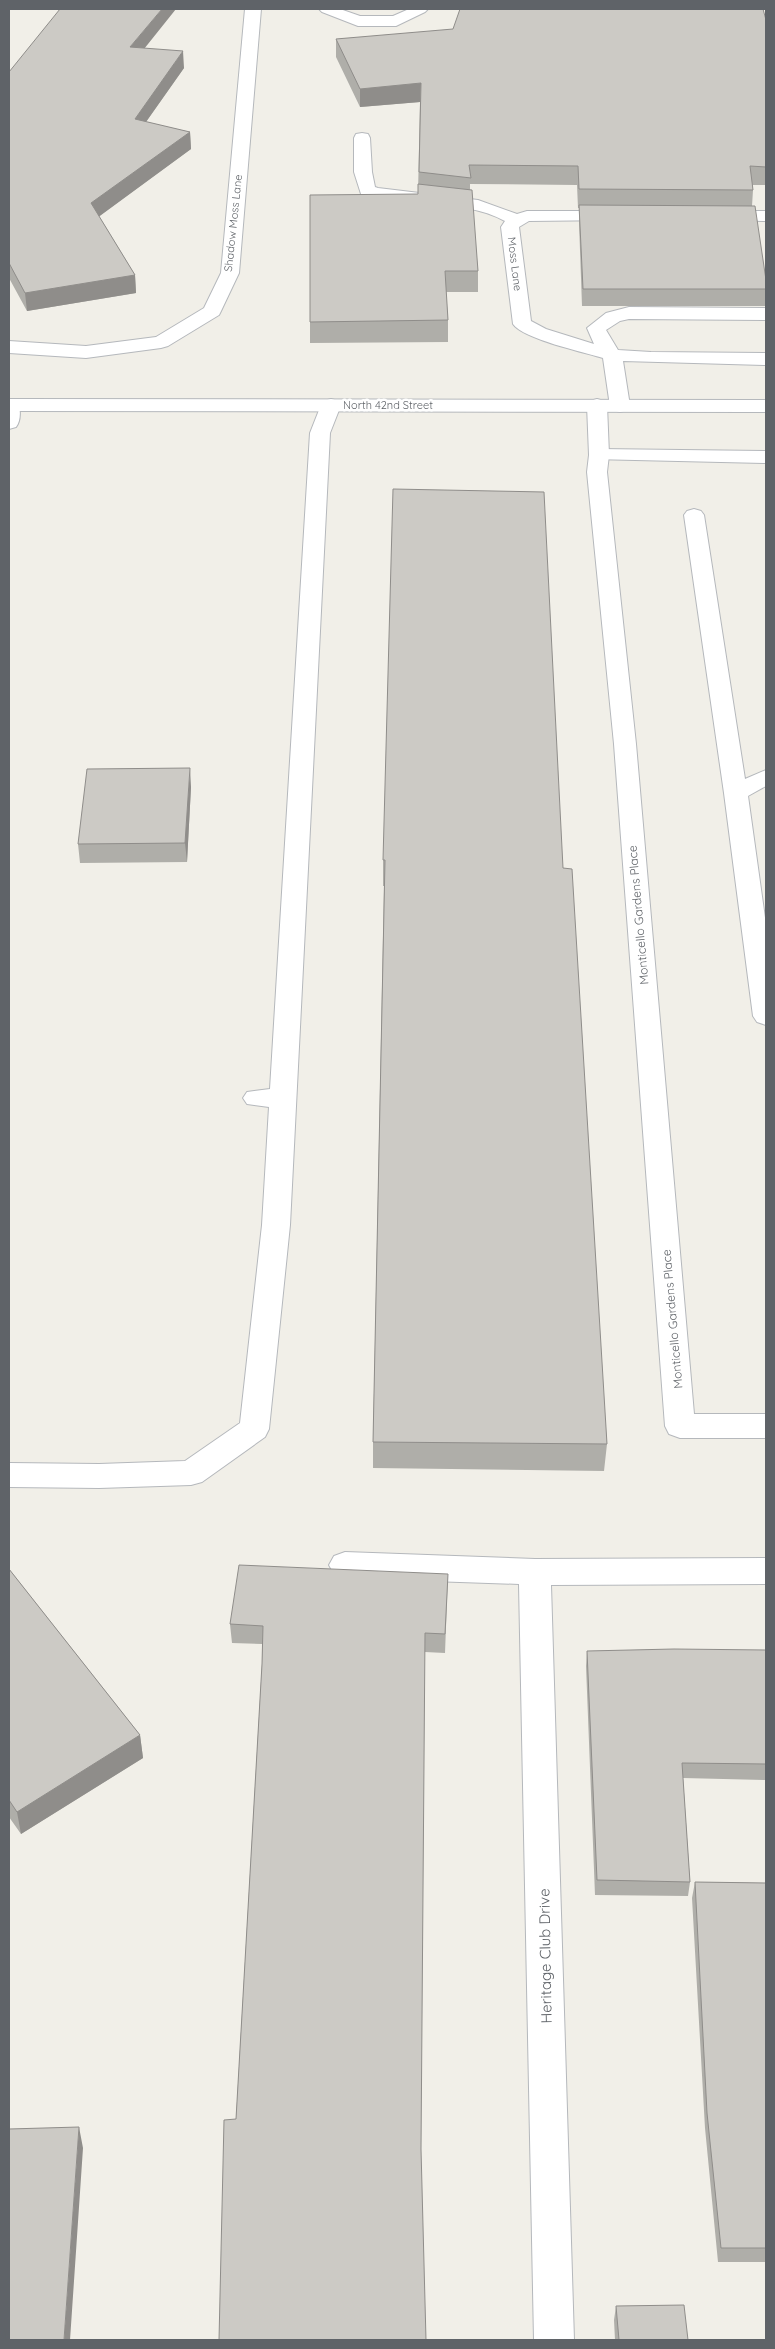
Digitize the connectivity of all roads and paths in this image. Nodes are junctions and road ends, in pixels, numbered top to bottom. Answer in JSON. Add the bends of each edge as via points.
{"nodes":[{"id":1,"x":253,"y":9,"type":"edge"},
{"id":2,"x":327,"y":9,"type":"edge"},
{"id":3,"x":420,"y":9,"type":"edge"},
{"id":4,"x":362,"y":138,"type":"dead end"},
{"id":5,"x":630,"y":215,"type":"edge"},
{"id":6,"x":708,"y":216,"type":"edge"},
{"id":7,"x":766,"y":216,"type":"edge"},
{"id":8,"x":516,"y":220,"type":"junction"},
{"id":9,"x":766,"y":314,"type":"edge"},
{"id":10,"x":9,"y":347,"type":"edge"},
{"id":11,"x":612,"y":355,"type":"junction"},
{"id":12,"x":766,"y":358,"type":"edge"},
{"id":13,"x":331,"y":405,"type":"junction"},
{"id":14,"x":597,"y":406,"type":"junction"},
{"id":15,"x":620,"y":406,"type":"junction"},
{"id":16,"x":766,"y":406,"type":"edge"},
{"id":17,"x":9,"y":411,"type":"edge"},
{"id":18,"x":599,"y":455,"type":"junction"},
{"id":19,"x":766,"y":458,"type":"edge"},
{"id":20,"x":694,"y":515,"type":"dead end"},
{"id":21,"x":766,"y":777,"type":"edge"},
{"id":22,"x":736,"y":793,"type":"junction"},
{"id":23,"x":766,"y":1016,"type":"edge"},
{"id":24,"x":256,"y":1098,"type":"dead end"},
{"id":25,"x":282,"y":1098,"type":"junction"},
{"id":26,"x":766,"y":1426,"type":"edge"},
{"id":27,"x":9,"y":1474,"type":"edge"},
{"id":28,"x":345,"y":1565,"type":"dead end"},
{"id":29,"x":766,"y":1571,"type":"edge"},
{"id":30,"x":535,"y":1572,"type":"junction"},
{"id":31,"x":554,"y":2340,"type":"edge"}],
"edges":[{"from":1,"to":10,"type":"street","name":"Shadow Moss Lane","via":[[230,273],[212,311],[160,342],[86,352]]},
{"from":2,"to":3,"type":"street","via":[[358,21],[396,21]]},
{"from":4,"to":8,"type":"street","via":[[367,190],[398,197],[484,206]]},
{"from":5,"to":8,"type":"street","name":"Moss Lane","via":[[542,215]]},
{"from":6,"to":7,"type":"street"},
{"from":8,"to":11,"type":"street","name":"Moss Lane","via":[[510,227],[522,324],[539,333]]},
{"from":9,"to":11,"type":"street","via":[[629,313],[612,317],[596,328]]},
{"from":11,"to":12,"type":"street"},
{"from":11,"to":15,"type":"street"},
{"from":13,"to":14,"type":"street","name":"North 42nd Street"},
{"from":13,"to":17,"type":"street","name":"North 42nd Street"},
{"from":13,"to":25,"type":"street","via":[[320,433]]},
{"from":14,"to":15,"type":"street","name":"North 42nd Street"},
{"from":14,"to":18,"type":"street","name":"Monticello Gardens Place"},
{"from":15,"to":16,"type":"street","name":"North 42nd Street"},
{"from":18,"to":19,"type":"street"},
{"from":18,"to":26,"type":"street","name":"Monticello Gardens Place","via":[[597,472],[624,744],[680,1426]]},
{"from":20,"to":22,"type":"street"},
{"from":21,"to":22,"type":"street"},
{"from":22,"to":23,"type":"street"},
{"from":24,"to":25,"type":"street"},
{"from":25,"to":27,"type":"street","via":[[276,1225],[254,1429],[191,1473]]},
{"from":28,"to":30,"type":"street"},
{"from":29,"to":30,"type":"street"},
{"from":30,"to":31,"type":"street","name":"Heritage Club Drive"}]}
